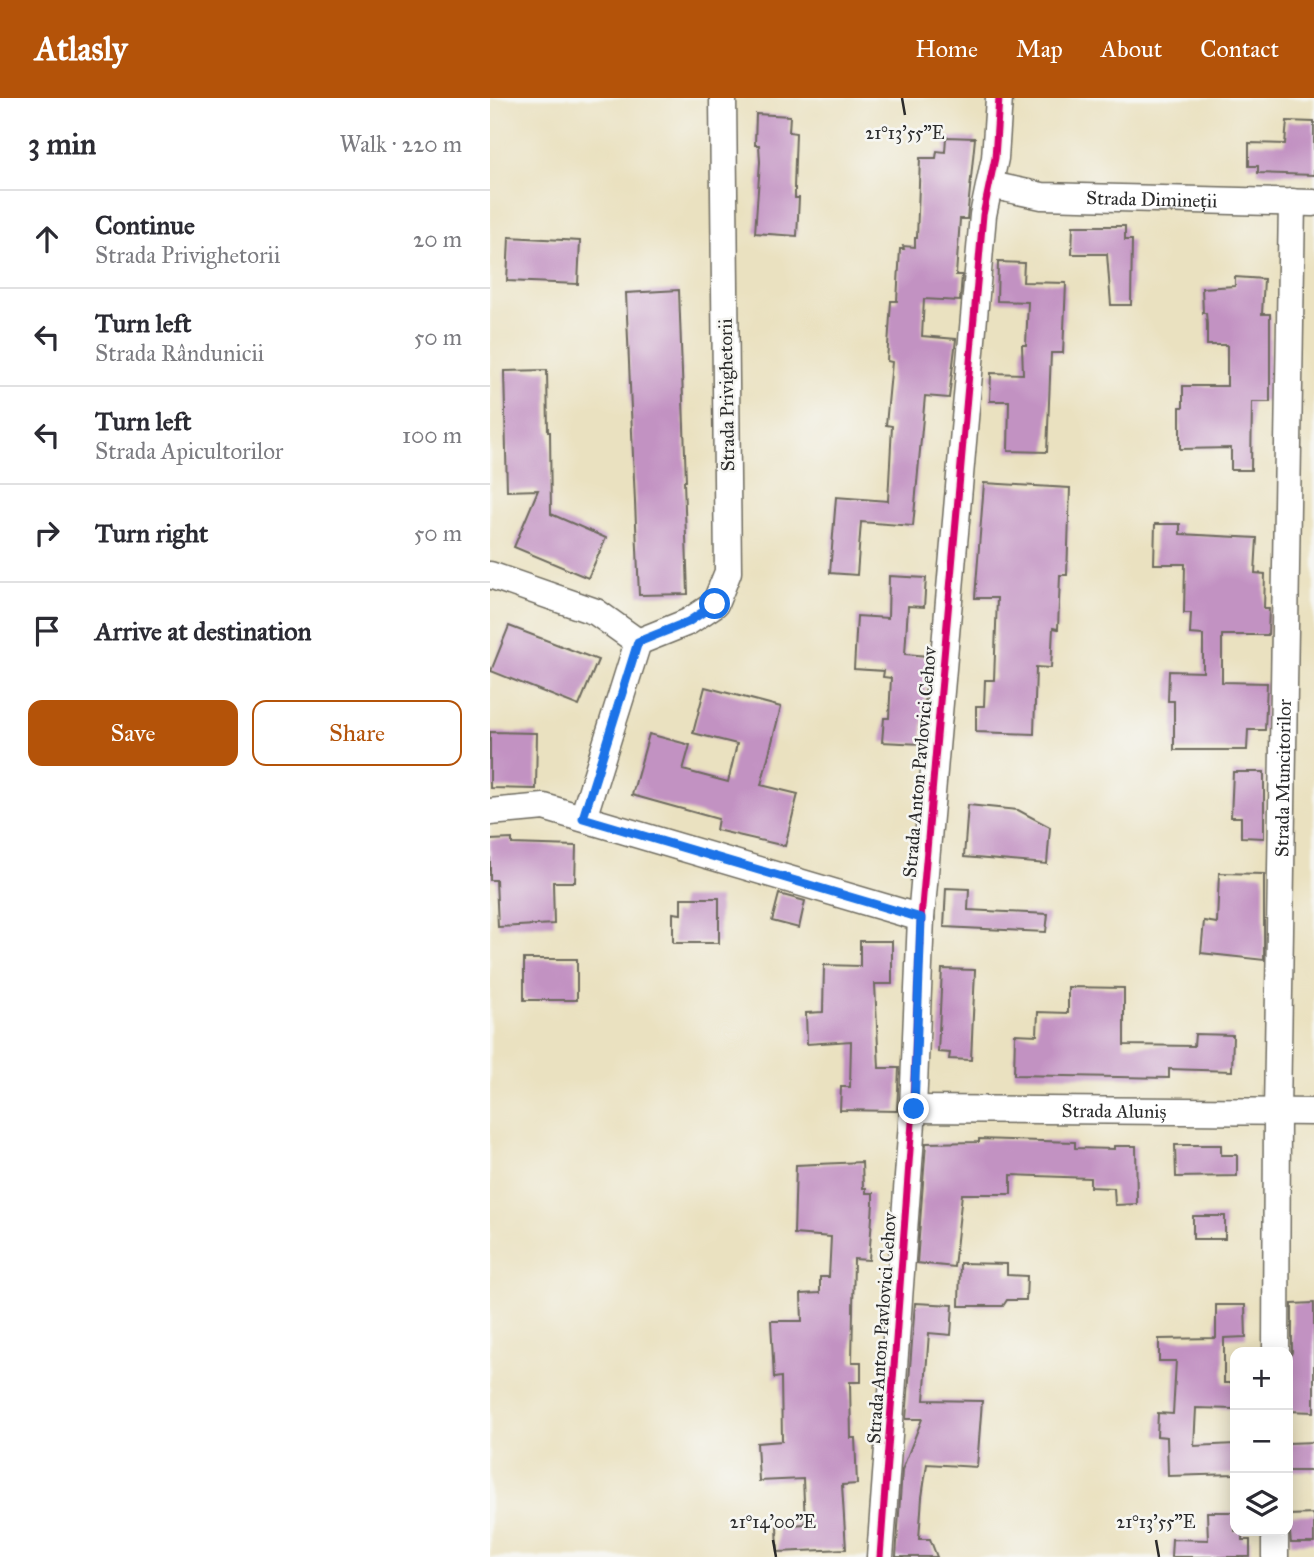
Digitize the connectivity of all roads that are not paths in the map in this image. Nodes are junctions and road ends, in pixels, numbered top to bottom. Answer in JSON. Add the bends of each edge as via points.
{"nodes":[{"id":1,"x":723,"y":98,"type":"edge"},
{"id":2,"x":999,"y":98,"type":"edge"},
{"id":3,"x":990,"y":184,"type":"junction"},
{"id":4,"x":1303,"y":202,"type":"edge"},
{"id":5,"x":490,"y":575,"type":"edge"},
{"id":6,"x":638,"y":642,"type":"junction"},
{"id":7,"x":490,"y":812,"type":"edge"},
{"id":8,"x":583,"y":818,"type":"junction"},
{"id":9,"x":921,"y":918,"type":"junction"},
{"id":10,"x":914,"y":1109,"type":"junction"},
{"id":11,"x":1277,"y":1112,"type":"junction"},
{"id":12,"x":1314,"y":1112,"type":"edge"},
{"id":13,"x":1276,"y":1347,"type":"edge"},
{"id":14,"x":1275,"y":1536,"type":"edge"},
{"id":15,"x":880,"y":1557,"type":"edge"},
{"id":16,"x":1275,"y":1557,"type":"edge"}],
"edges":[{"from":1,"to":6,"type":"street","name":"Strada Privighetorii","via":[[728,572],[715,604],[688,622]]},
{"from":2,"to":3,"type":"street","name":"Strada Anton Pavlovici Cehov"},
{"from":3,"to":4,"type":"street","name":"Strada Dimineții","via":[[1042,196]]},
{"from":3,"to":9,"type":"street","name":"Strada Anton Pavlovici Cehov","via":[[983,215]]},
{"from":4,"to":11,"type":"street","name":"Strada Muncitorilor"},
{"from":5,"to":6,"type":"street","via":[[596,612]]},
{"from":6,"to":8,"type":"street"},
{"from":7,"to":8,"type":"street","via":[[544,807]]},
{"from":8,"to":9,"type":"street"},
{"from":9,"to":10,"type":"street","name":"Strada Anton Pavlovici Cehov"},
{"from":10,"to":11,"type":"street","name":"Strada Aluniș"},
{"from":10,"to":15,"type":"street","name":"Strada Anton Pavlovici Cehov"},
{"from":11,"to":12,"type":"street","name":"Strada Aluniș"},
{"from":11,"to":13,"type":"street","name":"Strada Muncitorilor"},
{"from":14,"to":16,"type":"street"}]}
